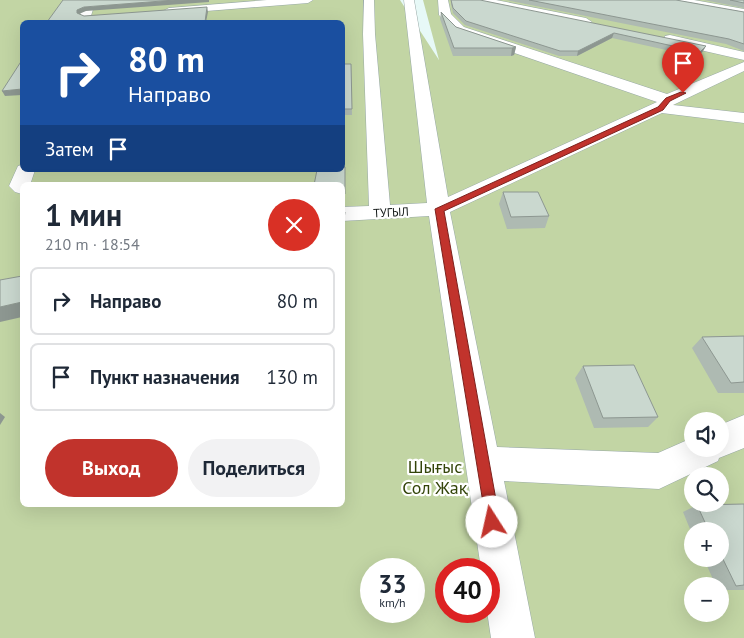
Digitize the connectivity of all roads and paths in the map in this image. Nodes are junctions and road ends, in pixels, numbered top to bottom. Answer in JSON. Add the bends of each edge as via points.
{"nodes":[{"id":1,"x":91,"y":0,"type":"edge"},
{"id":2,"x":308,"y":0,"type":"edge"},
{"id":3,"x":443,"y":0,"type":"edge"},
{"id":4,"x":480,"y":0,"type":"edge"},
{"id":5,"x":675,"y":0,"type":"edge"},
{"id":6,"x":369,"y":1,"type":"edge"},
{"id":7,"x":406,"y":1,"type":"edge"},
{"id":8,"x":154,"y":12,"type":"edge"},
{"id":9,"x":744,"y":12,"type":"edge"},
{"id":10,"x":88,"y":18,"type":"edge"},
{"id":11,"x":603,"y":25,"type":"edge"},
{"id":12,"x":660,"y":37,"type":"edge"},
{"id":13,"x":744,"y":56,"type":"edge"},
{"id":14,"x":744,"y":66,"type":"edge"},
{"id":15,"x":664,"y":104,"type":"junction"},
{"id":16,"x":744,"y":118,"type":"edge"},
{"id":17,"x":439,"y":209,"type":"junction"},
{"id":18,"x":380,"y":212,"type":"junction"},
{"id":19,"x":345,"y":214,"type":"edge"},
{"id":20,"x":744,"y":431,"type":"edge"},
{"id":21,"x":729,"y":438,"type":"edge"},
{"id":22,"x":690,"y":457,"type":"edge"},
{"id":23,"x":482,"y":463,"type":"junction"},
{"id":24,"x":513,"y":638,"type":"edge"}],
"edges":[{"from":1,"to":10,"type":"street"},
{"from":2,"to":8,"type":"street"},
{"from":3,"to":15,"type":"street","via":[[445,15],[460,30]]},
{"from":4,"to":11,"type":"street"},
{"from":5,"to":9,"type":"street"},
{"from":6,"to":18,"type":"street"},
{"from":7,"to":17,"type":"street"},
{"from":12,"to":13,"type":"street"},
{"from":14,"to":15,"type":"street"},
{"from":15,"to":16,"type":"street"},
{"from":15,"to":17,"type":"street"},
{"from":17,"to":18,"type":"street","name":"ТУГЫЛ"},
{"from":17,"to":23,"type":"street"},
{"from":18,"to":19,"type":"street","name":"ТУГЫЛ"},
{"from":20,"to":21,"type":"street"},
{"from":22,"to":23,"type":"street","via":[[659,472]]},
{"from":23,"to":24,"type":"street"}]}
